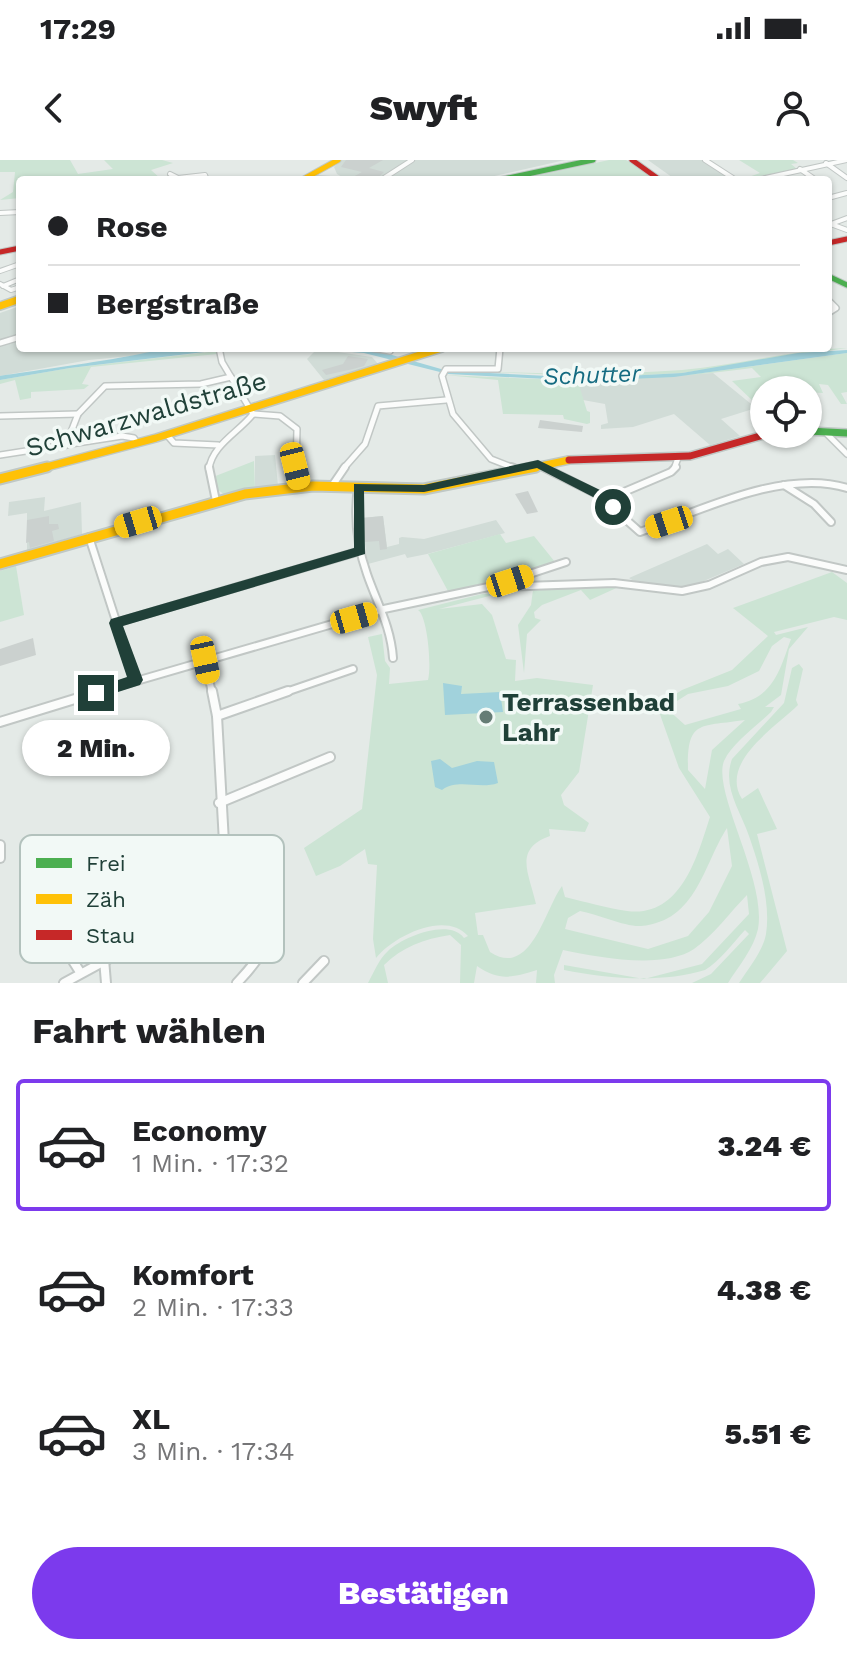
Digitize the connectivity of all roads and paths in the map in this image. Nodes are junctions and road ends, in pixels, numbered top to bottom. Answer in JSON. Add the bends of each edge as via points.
{"nodes":[{"id":1,"x":335,"y":160,"type":"edge"},
{"id":2,"x":412,"y":160,"type":"edge"},
{"id":3,"x":585,"y":160,"type":"edge"},
{"id":4,"x":632,"y":160,"type":"edge"},
{"id":5,"x":705,"y":160,"type":"edge"},
{"id":6,"x":847,"y":160,"type":"edge"},
{"id":7,"x":569,"y":163,"type":"edge"},
{"id":8,"x":826,"y":163,"type":"junction"},
{"id":9,"x":800,"y":169,"type":"junction"},
{"id":10,"x":170,"y":174,"type":"dead end"},
{"id":11,"x":174,"y":176,"type":"edge"},
{"id":12,"x":312,"y":176,"type":"edge"},
{"id":13,"x":387,"y":176,"type":"edge"},
{"id":14,"x":515,"y":176,"type":"edge"},
{"id":15,"x":654,"y":176,"type":"edge"},
{"id":16,"x":730,"y":176,"type":"edge"},
{"id":17,"x":771,"y":176,"type":"edge"},
{"id":18,"x":810,"y":176,"type":"edge"},
{"id":19,"x":847,"y":178,"type":"edge"},
{"id":20,"x":832,"y":192,"type":"edge"},
{"id":21,"x":847,"y":193,"type":"edge"},
{"id":22,"x":837,"y":196,"type":"junction"},
{"id":23,"x":832,"y":197,"type":"edge"},
{"id":24,"x":832,"y":304,"type":"edge"},
{"id":25,"x":836,"y":308,"type":"junction"},
{"id":26,"x":832,"y":310,"type":"edge"},
{"id":27,"x":847,"y":310,"type":"edge"},
{"id":28,"x":220,"y":352,"type":"edge"},
{"id":29,"x":428,"y":352,"type":"edge"},
{"id":30,"x":500,"y":352,"type":"edge"},
{"id":31,"x":231,"y":377,"type":"junction"},
{"id":32,"x":446,"y":400,"type":"junction"},
{"id":33,"x":252,"y":410,"type":"junction"},
{"id":34,"x":78,"y":414,"type":"junction"},
{"id":35,"x":0,"y":416,"type":"edge"},
{"id":36,"x":822,"y":432,"type":"edge"},
{"id":37,"x":825,"y":432,"type":"junction"},
{"id":38,"x":847,"y":433,"type":"edge"},
{"id":39,"x":167,"y":435,"type":"junction"},
{"id":40,"x":750,"y":439,"type":"edge"},
{"id":41,"x":137,"y":443,"type":"junction"},
{"id":42,"x":66,"y":445,"type":"junction"},
{"id":43,"x":218,"y":445,"type":"junction"},
{"id":44,"x":847,"y":454,"type":"edge"},
{"id":45,"x":0,"y":455,"type":"edge"},
{"id":46,"x":678,"y":458,"type":"junction"},
{"id":47,"x":491,"y":459,"type":"junction"},
{"id":48,"x":538,"y":464,"type":"junction"},
{"id":49,"x":514,"y":468,"type":"junction"},
{"id":50,"x":489,"y":473,"type":"junction"},
{"id":51,"x":0,"y":479,"type":"edge"},
{"id":52,"x":784,"y":485,"type":"junction"},
{"id":53,"x":332,"y":486,"type":"junction"},
{"id":54,"x":300,"y":487,"type":"junction"},
{"id":55,"x":358,"y":487,"type":"junction"},
{"id":56,"x":847,"y":488,"type":"edge"},
{"id":57,"x":605,"y":500,"type":"junction"},
{"id":58,"x":216,"y":501,"type":"junction"},
{"id":59,"x":831,"y":522,"type":"dead end"},
{"id":60,"x":89,"y":537,"type":"junction"},
{"id":61,"x":360,"y":551,"type":"junction"},
{"id":62,"x":566,"y":562,"type":"dead end"},
{"id":63,"x":0,"y":564,"type":"edge"},
{"id":64,"x":847,"y":570,"type":"edge"},
{"id":65,"x":527,"y":576,"type":"junction"},
{"id":66,"x":493,"y":586,"type":"junction"},
{"id":67,"x":530,"y":589,"type":"junction"},
{"id":68,"x":384,"y":609,"type":"junction"},
{"id":69,"x":115,"y":623,"type":"junction"},
{"id":70,"x":393,"y":658,"type":"dead end"},
{"id":71,"x":205,"y":660,"type":"junction"},
{"id":72,"x":353,"y":669,"type":"dead end"},
{"id":73,"x":135,"y":680,"type":"junction"},
{"id":74,"x":217,"y":716,"type":"junction"},
{"id":75,"x":0,"y":722,"type":"edge"},
{"id":76,"x":330,"y":757,"type":"dead end"},
{"id":77,"x":219,"y":803,"type":"junction"},
{"id":78,"x":222,"y":835,"type":"edge"},
{"id":79,"x":0,"y":845,"type":"edge"},
{"id":80,"x":0,"y":858,"type":"edge"},
{"id":81,"x":324,"y":961,"type":"dead end"},
{"id":82,"x":75,"y":963,"type":"edge"},
{"id":83,"x":97,"y":963,"type":"edge"},
{"id":84,"x":104,"y":963,"type":"edge"},
{"id":85,"x":255,"y":963,"type":"edge"},
{"id":86,"x":80,"y":972,"type":"junction"},
{"id":87,"x":64,"y":983,"type":"edge"},
{"id":88,"x":106,"y":983,"type":"edge"},
{"id":89,"x":237,"y":983,"type":"edge"},
{"id":90,"x":303,"y":983,"type":"edge"}],
"edges":[{"from":1,"to":12,"type":"street"},
{"from":2,"to":13,"type":"street"},
{"from":3,"to":7,"type":"street"},
{"from":4,"to":15,"type":"street"},
{"from":5,"to":16,"type":"street"},
{"from":6,"to":8,"type":"street"},
{"from":7,"to":14,"type":"street"},
{"from":8,"to":9,"type":"street"},
{"from":8,"to":19,"type":"street"},
{"from":9,"to":17,"type":"street"},
{"from":9,"to":18,"type":"street"},
{"from":10,"to":11,"type":"street"},
{"from":20,"to":22,"type":"street"},
{"from":21,"to":22,"type":"street"},
{"from":22,"to":23,"type":"street"},
{"from":24,"to":25,"type":"street"},
{"from":25,"to":26,"type":"street"},
{"from":25,"to":27,"type":"street"},
{"from":28,"to":31,"type":"street"},
{"from":29,"to":33,"type":"street","name":"Schwarzwaldstraße"},
{"from":30,"to":32,"type":"street","via":[[498,369],[446,369]]},
{"from":31,"to":33,"type":"street"},
{"from":31,"to":34,"type":"street","via":[[201,384],[105,386]]},
{"from":32,"to":47,"type":"street"},
{"from":32,"to":53,"type":"street","via":[[378,406],[366,443],[337,473]]},
{"from":33,"to":39,"type":"street","name":"Schwarzwaldstraße"},
{"from":33,"to":43,"type":"street","via":[[246,424]]},
{"from":33,"to":54,"type":"street","via":[[280,416],[297,429]]},
{"from":34,"to":35,"type":"street"},
{"from":34,"to":42,"type":"street"},
{"from":36,"to":37,"type":"street"},
{"from":37,"to":38,"type":"street"},
{"from":37,"to":44,"type":"street"},
{"from":39,"to":41,"type":"street","name":"Schwarzwaldstraße"},
{"from":39,"to":43,"type":"street","via":[[174,443]]},
{"from":40,"to":46,"type":"street"},
{"from":41,"to":42,"type":"street","via":[[122,436]]},
{"from":41,"to":51,"type":"street","name":"Schwarzwaldstraße"},
{"from":42,"to":45,"type":"street"},
{"from":43,"to":58,"type":"street","via":[[207,468]]},
{"from":46,"to":48,"type":"street"},
{"from":46,"to":57,"type":"street","via":[[671,472]]},
{"from":47,"to":49,"type":"street"},
{"from":47,"to":50,"type":"street"},
{"from":48,"to":49,"type":"street"},
{"from":48,"to":57,"type":"street"},
{"from":49,"to":50,"type":"street"},
{"from":50,"to":55,"type":"street","via":[[416,490]]},
{"from":52,"to":56,"type":"street","via":[[814,480]]},
{"from":52,"to":57,"type":"street","via":[[640,532]]},
{"from":52,"to":59,"type":"street"},
{"from":53,"to":54,"type":"street"},
{"from":53,"to":55,"type":"street"},
{"from":54,"to":58,"type":"street"},
{"from":55,"to":61,"type":"street"},
{"from":58,"to":60,"type":"street"},
{"from":60,"to":63,"type":"street"},
{"from":60,"to":69,"type":"street"},
{"from":61,"to":68,"type":"street"},
{"from":61,"to":69,"type":"street"},
{"from":62,"to":65,"type":"street"},
{"from":64,"to":67,"type":"street","via":[[788,557],[681,591],[620,583]]},
{"from":65,"to":66,"type":"street"},
{"from":65,"to":67,"type":"street"},
{"from":66,"to":67,"type":"street"},
{"from":66,"to":68,"type":"street"},
{"from":68,"to":70,"type":"street"},
{"from":68,"to":71,"type":"street"},
{"from":69,"to":73,"type":"street"},
{"from":71,"to":73,"type":"street"},
{"from":71,"to":74,"type":"street"},
{"from":72,"to":74,"type":"street"},
{"from":73,"to":75,"type":"street"},
{"from":74,"to":77,"type":"street"},
{"from":76,"to":77,"type":"street"},
{"from":77,"to":78,"type":"street"},
{"from":79,"to":80,"type":"street"},
{"from":81,"to":90,"type":"street"},
{"from":82,"to":86,"type":"street"},
{"from":83,"to":86,"type":"street"},
{"from":84,"to":88,"type":"street"},
{"from":85,"to":89,"type":"street"},
{"from":86,"to":87,"type":"street"}]}
